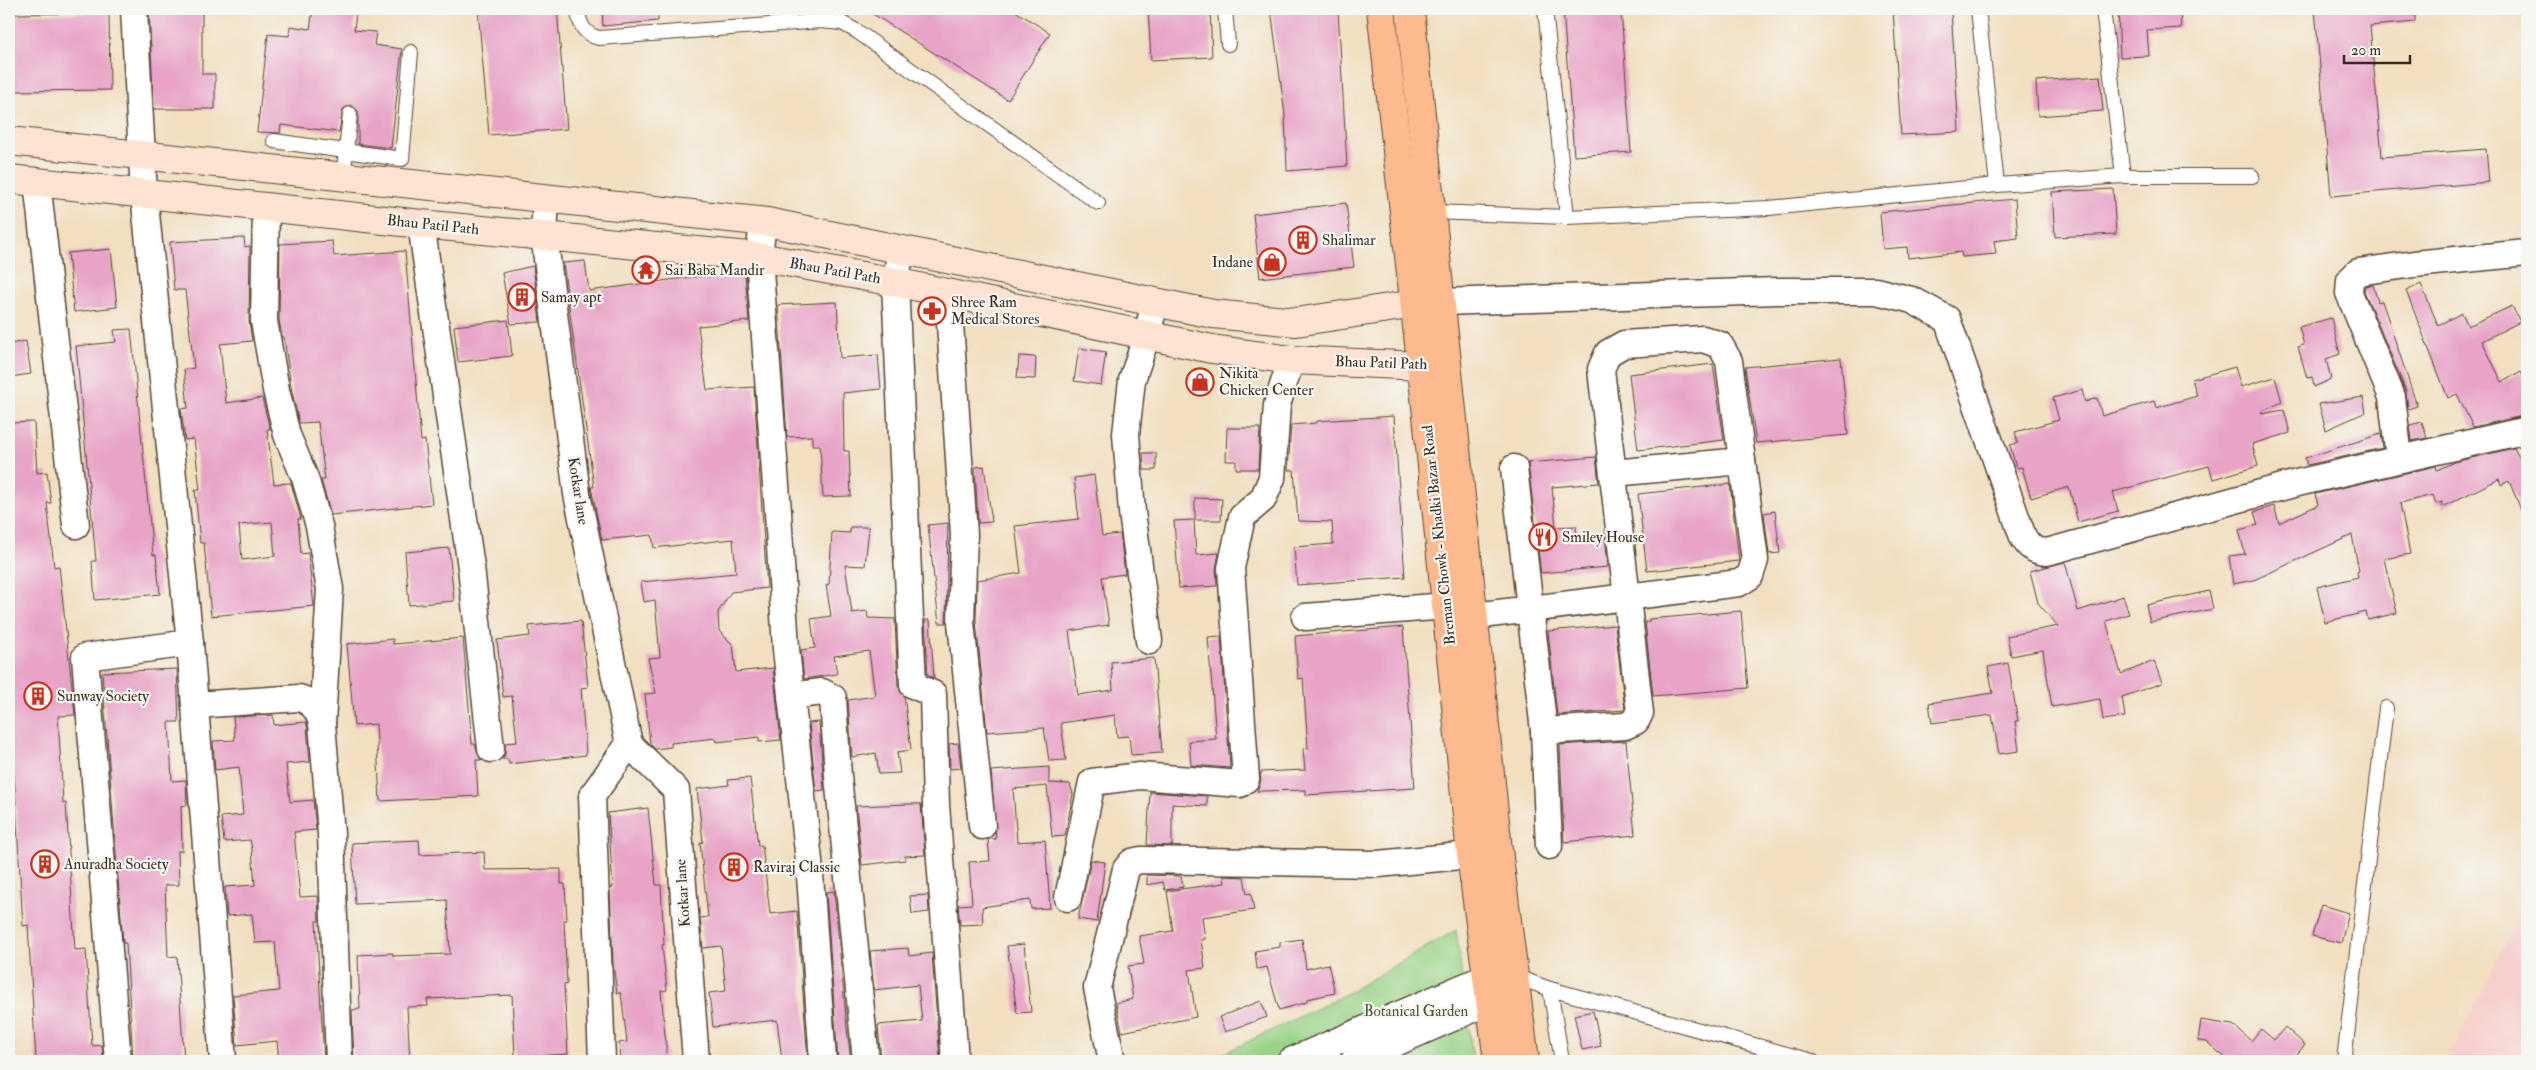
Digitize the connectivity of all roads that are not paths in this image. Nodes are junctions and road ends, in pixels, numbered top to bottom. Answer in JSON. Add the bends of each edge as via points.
{"nodes":[{"id":1,"x":134,"y":9,"type":"edge"},
{"id":2,"x":577,"y":9,"type":"edge"},
{"id":3,"x":1225,"y":9,"type":"edge"},
{"id":4,"x":1381,"y":9,"type":"edge"},
{"id":5,"x":1410,"y":9,"type":"edge"},
{"id":6,"x":1545,"y":9,"type":"edge"},
{"id":7,"x":1978,"y":9,"type":"edge"},
{"id":8,"x":2104,"y":9,"type":"edge"},
{"id":9,"x":1228,"y":44,"type":"dead end"},
{"id":10,"x":411,"y":52,"type":"dead end"},
{"id":11,"x":350,"y":114,"type":"dead end"},
{"id":12,"x":9,"y":141,"type":"edge"},
{"id":13,"x":274,"y":141,"type":"dead end"},
{"id":14,"x":347,"y":150,"type":"junction"},
{"id":15,"x":141,"y":156,"type":"junction"},
{"id":16,"x":2123,"y":176,"type":"junction"},
{"id":17,"x":2252,"y":176,"type":"dead end"},
{"id":18,"x":343,"y":178,"type":"junction"},
{"id":19,"x":9,"y":179,"type":"edge"},
{"id":20,"x":37,"y":182,"type":"junction"},
{"id":21,"x":1997,"y":185,"type":"junction"},
{"id":22,"x":144,"y":194,"type":"junction"},
{"id":23,"x":546,"y":198,"type":"junction"},
{"id":24,"x":1098,"y":203,"type":"dead end"},
{"id":25,"x":266,"y":207,"type":"junction"},
{"id":26,"x":1432,"y":212,"type":"junction"},
{"id":27,"x":1566,"y":217,"type":"junction"},
{"id":28,"x":763,"y":222,"type":"junction"},
{"id":29,"x":421,"y":224,"type":"junction"},
{"id":30,"x":544,"y":235,"type":"junction"},
{"id":31,"x":901,"y":250,"type":"junction"},
{"id":32,"x":2527,"y":253,"type":"edge"},
{"id":33,"x":759,"y":257,"type":"junction"},
{"id":34,"x":1002,"y":271,"type":"junction"},
{"id":35,"x":896,"y":282,"type":"junction"},
{"id":36,"x":948,"y":293,"type":"junction"},
{"id":37,"x":1155,"y":302,"type":"junction"},
{"id":38,"x":1441,"y":302,"type":"junction"},
{"id":39,"x":996,"y":303,"type":"junction"},
{"id":40,"x":1415,"y":304,"type":"junction"},
{"id":41,"x":1147,"y":335,"type":"junction"},
{"id":42,"x":1291,"y":360,"type":"junction"},
{"id":43,"x":1435,"y":365,"type":"junction"},
{"id":44,"x":2527,"y":430,"type":"edge"},
{"id":45,"x":2400,"y":459,"type":"junction"},
{"id":46,"x":1742,"y":462,"type":"junction"},
{"id":47,"x":1514,"y":468,"type":"dead end"},
{"id":48,"x":1613,"y":474,"type":"junction"},
{"id":49,"x":76,"y":525,"type":"dead end"},
{"id":50,"x":1628,"y":597,"type":"junction"},
{"id":51,"x":1447,"y":606,"type":"junction"},
{"id":52,"x":1530,"y":609,"type":"junction"},
{"id":53,"x":1474,"y":616,"type":"junction"},
{"id":54,"x":1305,"y":617,"type":"dead end"},
{"id":55,"x":1149,"y":641,"type":"dead end"},
{"id":56,"x":190,"y":643,"type":"junction"},
{"id":57,"x":791,"y":696,"type":"junction"},
{"id":58,"x":195,"y":705,"type":"junction"},
{"id":59,"x":2386,"y":708,"type":"dead end"},
{"id":60,"x":322,"y":723,"type":"junction"},
{"id":61,"x":1544,"y":731,"type":"junction"},
{"id":62,"x":629,"y":744,"type":"junction"},
{"id":63,"x":491,"y":749,"type":"dead end"},
{"id":64,"x":982,"y":826,"type":"dead end"},
{"id":65,"x":1549,"y":846,"type":"dead end"},
{"id":66,"x":1498,"y":850,"type":"junction"},
{"id":67,"x":1471,"y":854,"type":"junction"},
{"id":68,"x":1068,"y":898,"type":"dead end"},
{"id":69,"x":1514,"y":976,"type":"junction"},
{"id":70,"x":1489,"y":989,"type":"junction"},
{"id":71,"x":1550,"y":989,"type":"junction"},
{"id":72,"x":1385,"y":1035,"type":"junction"},
{"id":73,"x":118,"y":1061,"type":"edge"},
{"id":74,"x":223,"y":1061,"type":"edge"},
{"id":75,"x":339,"y":1061,"type":"edge"},
{"id":76,"x":602,"y":1061,"type":"edge"},
{"id":77,"x":696,"y":1061,"type":"edge"},
{"id":78,"x":823,"y":1061,"type":"edge"},
{"id":79,"x":866,"y":1061,"type":"edge"},
{"id":80,"x":954,"y":1061,"type":"edge"},
{"id":81,"x":1112,"y":1061,"type":"edge"},
{"id":82,"x":1291,"y":1061,"type":"edge"},
{"id":83,"x":1354,"y":1061,"type":"edge"},
{"id":84,"x":1498,"y":1061,"type":"edge"},
{"id":85,"x":1525,"y":1061,"type":"edge"},
{"id":86,"x":1562,"y":1061,"type":"edge"},
{"id":87,"x":1812,"y":1061,"type":"edge"},
{"id":88,"x":2344,"y":1061,"type":"edge"}],
"edges":[{"from":1,"to":15,"type":"street"},
{"from":2,"to":24,"type":"lane","via":[[580,25],[599,38],[821,21],[842,23]]},
{"from":3,"to":9,"type":"lane"},
{"from":4,"to":40,"type":"main road","name":"Breman Chowk - Khadki Bazar Road"},
{"from":5,"to":26,"type":"main road","name":"Breman Chowk - Khadki Bazar Road"},
{"from":6,"to":27,"type":"lane"},
{"from":7,"to":21,"type":"lane"},
{"from":8,"to":16,"type":"lane"},
{"from":10,"to":14,"type":"lane","via":[[402,159]]},
{"from":11,"to":14,"type":"lane"},
{"from":12,"to":15,"type":"main road"},
{"from":13,"to":14,"type":"lane"},
{"from":14,"to":18,"type":"lane"},
{"from":15,"to":18,"type":"main road"},
{"from":15,"to":22,"type":"street"},
{"from":16,"to":17,"type":"lane"},
{"from":16,"to":21,"type":"lane"},
{"from":18,"to":23,"type":"main road"},
{"from":19,"to":20,"type":"main road","name":"Bhau Patil Path"},
{"from":20,"to":22,"type":"main road","name":"Bhau Patil Path"},
{"from":20,"to":49,"type":"street"},
{"from":21,"to":27,"type":"lane","via":[[1769,208]]},
{"from":22,"to":25,"type":"main road","name":"Bhau Patil Path"},
{"from":22,"to":56,"type":"street"},
{"from":23,"to":28,"type":"main road"},
{"from":23,"to":30,"type":"street","name":"Kotkar lane"},
{"from":25,"to":29,"type":"main road","name":"Bhau Patil Path"},
{"from":25,"to":60,"type":"street","via":[[264,321],[287,435],[305,478],[319,526],[330,589]]},
{"from":26,"to":27,"type":"lane"},
{"from":26,"to":38,"type":"main road","name":"Breman Chowk - Khadki Bazar Road"},
{"from":28,"to":31,"type":"main road"},
{"from":28,"to":33,"type":"street"},
{"from":29,"to":30,"type":"main road","name":"Bhau Patil Path"},
{"from":29,"to":63,"type":"street","via":[[471,567]]},
{"from":30,"to":33,"type":"main road","name":"Bhau Patil Path"},
{"from":30,"to":62,"type":"street","name":"Kotkar lane","via":[[577,494]]},
{"from":31,"to":34,"type":"main road"},
{"from":31,"to":35,"type":"street"},
{"from":32,"to":45,"type":"street","via":[[2358,272],[2350,280],[2349,293],[2392,397]]},
{"from":33,"to":35,"type":"main road","name":"Bhau Patil Path"},
{"from":33,"to":57,"type":"street"},
{"from":34,"to":37,"type":"main road"},
{"from":34,"to":39,"type":"main road"},
{"from":35,"to":36,"type":"main road","name":"Bhau Patil Path"},
{"from":35,"to":80,"type":"street","via":[[913,685],[933,694],[936,805]]},
{"from":36,"to":39,"type":"main road","name":"Bhau Patil Path"},
{"from":36,"to":64,"type":"street","via":[[964,535],[961,622]]},
{"from":37,"to":40,"type":"main road","via":[[1213,314],[1296,322]]},
{"from":37,"to":41,"type":"street"},
{"from":38,"to":40,"type":"main road"},
{"from":38,"to":43,"type":"main road","name":"Breman Chowk - Khadki Bazar Road"},
{"from":38,"to":45,"type":"street","via":[[1797,291],[1876,291],[1912,300],[1947,318],[2023,537],[2033,550],[2040,552],[2297,483]]},
{"from":39,"to":41,"type":"main road","name":"Bhau Patil Path"},
{"from":40,"to":43,"type":"main road","name":"Breman Chowk - Khadki Bazar Road"},
{"from":41,"to":42,"type":"main road","name":"Bhau Patil Path","via":[[1212,349]]},
{"from":41,"to":55,"type":"street","via":[[1132,380],[1126,434],[1132,512]]},
{"from":42,"to":43,"type":"main road","name":"Bhau Patil Path"},
{"from":42,"to":68,"type":"street","via":[[1277,405],[1272,478],[1263,499],[1242,517],[1231,568],[1246,779],[1240,784],[1140,776],[1092,782]]},
{"from":43,"to":51,"type":"main road","name":"Breman Chowk - Khadki Bazar Road"},
{"from":43,"to":53,"type":"main road","name":"Breman Chowk - Khadki Bazar Road"},
{"from":44,"to":45,"type":"street"},
{"from":46,"to":48,"type":"street"},
{"from":46,"to":48,"type":"street","via":[[1729,361],[1720,345],[1703,339],[1624,344],[1608,353],[1601,369]]},
{"from":46,"to":50,"type":"street","via":[[1755,560],[1750,576],[1739,583]]},
{"from":47,"to":52,"type":"street"},
{"from":48,"to":50,"type":"street"},
{"from":50,"to":52,"type":"street"},
{"from":50,"to":61,"type":"street","via":[[1639,718],[1625,726]]},
{"from":51,"to":54,"type":"street"},
{"from":51,"to":67,"type":"main road","name":"Breman Chowk - Khadki Bazar Road"},
{"from":52,"to":53,"type":"street"},
{"from":52,"to":61,"type":"street"},
{"from":53,"to":66,"type":"main road","name":"Breman Chowk - Khadki Bazar Road"},
{"from":56,"to":58,"type":"street"},
{"from":56,"to":73,"type":"street","via":[[85,657]]},
{"from":57,"to":78,"type":"street","via":[[809,860]]},
{"from":57,"to":79,"type":"street","via":[[822,692],[833,698]]},
{"from":58,"to":60,"type":"street","via":[[299,698],[314,705]]},
{"from":58,"to":74,"type":"street"},
{"from":59,"to":88,"type":"lane"},
{"from":60,"to":75,"type":"street","via":[[331,834]]},
{"from":61,"to":65,"type":"street"},
{"from":62,"to":76,"type":"street","via":[[592,796]]},
{"from":62,"to":77,"type":"street","name":"Kotkar lane","via":[[676,790]]},
{"from":66,"to":67,"type":"main road"},
{"from":66,"to":69,"type":"main road","name":"Breman Chowk - Khadki Bazar Road"},
{"from":67,"to":70,"type":"main road","name":"Breman Chowk - Khadki Bazar Road"},
{"from":67,"to":81,"type":"street","via":[[1378,864],[1132,862],[1126,869],[1097,988]]},
{"from":69,"to":71,"type":"lane"},
{"from":69,"to":85,"type":"main road","name":"Breman Chowk - Khadki Bazar Road"},
{"from":70,"to":72,"type":"street"},
{"from":70,"to":84,"type":"main road","name":"Breman Chowk - Khadki Bazar Road"},
{"from":71,"to":86,"type":"lane"},
{"from":71,"to":87,"type":"lane"},
{"from":72,"to":82,"type":"street"},
{"from":72,"to":83,"type":"street"}]}
